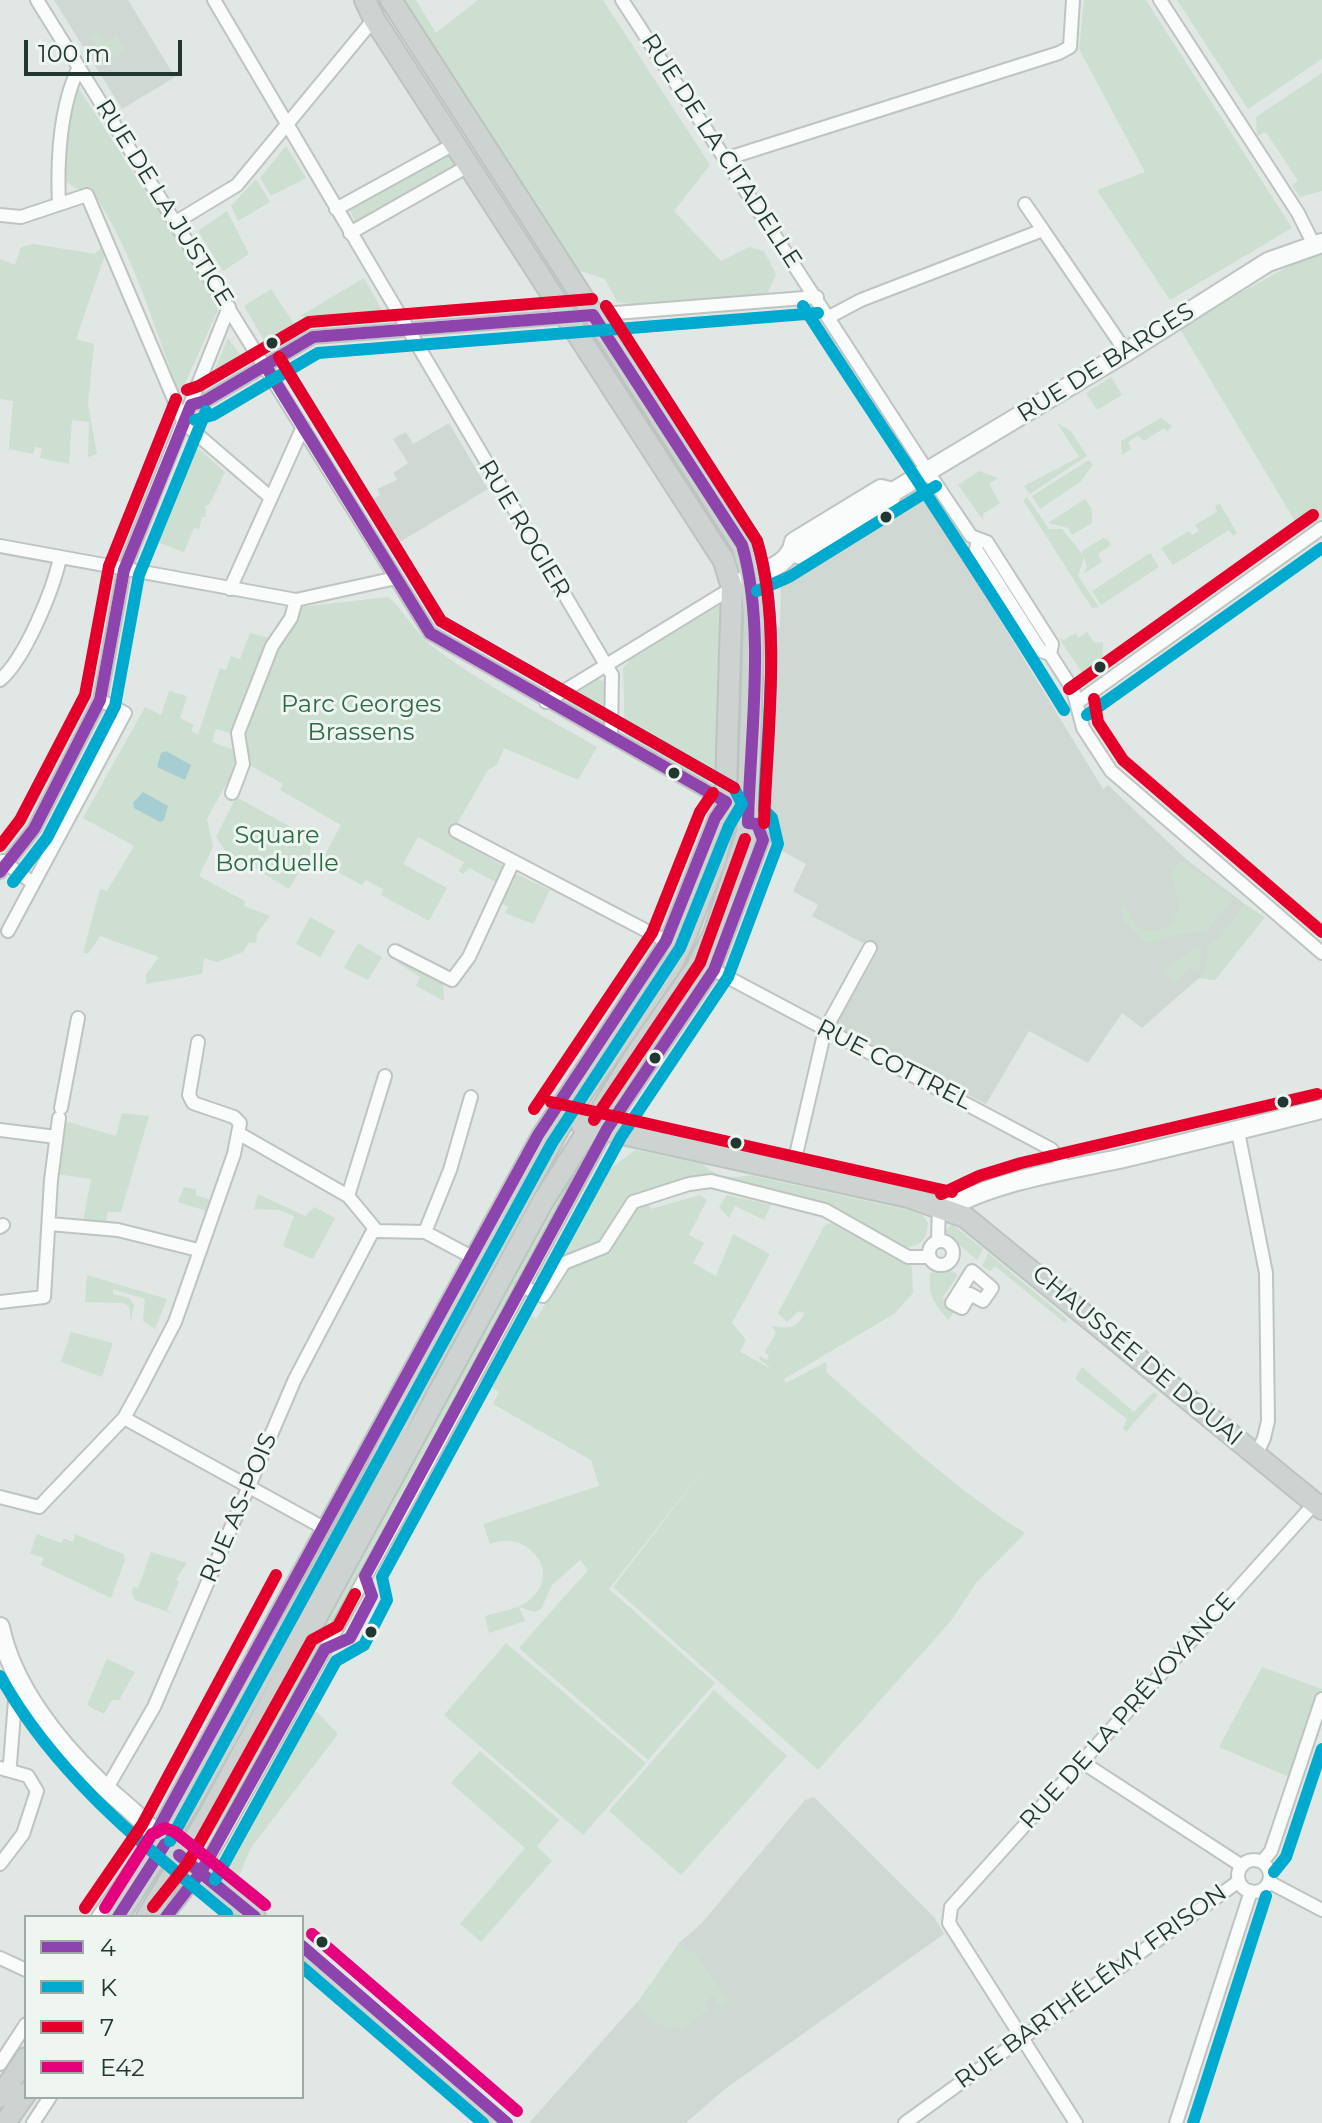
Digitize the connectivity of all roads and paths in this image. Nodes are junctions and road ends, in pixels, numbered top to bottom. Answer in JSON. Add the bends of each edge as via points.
{"nodes":[{"id":1,"x":37,"y":0,"type":"edge"},
{"id":2,"x":214,"y":0,"type":"edge"},
{"id":3,"x":365,"y":0,"type":"edge"},
{"id":4,"x":391,"y":0,"type":"edge"},
{"id":5,"x":622,"y":0,"type":"edge"},
{"id":6,"x":1073,"y":0,"type":"edge"},
{"id":7,"x":1160,"y":0,"type":"edge"},
{"id":8,"x":374,"y":19,"type":"junction"},
{"id":9,"x":79,"y":67,"type":"junction"},
{"id":10,"x":287,"y":125,"type":"junction"},
{"id":11,"x":454,"y":144,"type":"junction"},
{"id":12,"x":725,"y":159,"type":"junction"},
{"id":13,"x":468,"y":166,"type":"junction"},
{"id":14,"x":59,"y":204,"type":"junction"},
{"id":15,"x":1025,"y":204,"type":"dead end"},
{"id":16,"x":336,"y":209,"type":"junction"},
{"id":17,"x":0,"y":215,"type":"edge"},
{"id":18,"x":176,"y":222,"type":"junction"},
{"id":19,"x":1043,"y":230,"type":"junction"},
{"id":20,"x":350,"y":233,"type":"junction"},
{"id":21,"x":1318,"y":243,"type":"edge"},
{"id":22,"x":817,"y":297,"type":"junction"},
{"id":23,"x":229,"y":307,"type":"junction"},
{"id":24,"x":593,"y":315,"type":"junction"},
{"id":25,"x":829,"y":317,"type":"junction"},
{"id":26,"x":564,"y":318,"type":"junction"},
{"id":27,"x":406,"y":330,"type":"junction"},
{"id":28,"x":1126,"y":352,"type":"junction"},
{"id":29,"x":265,"y":365,"type":"junction"},
{"id":30,"x":191,"y":405,"type":"junction"},
{"id":31,"x":184,"y":423,"type":"junction"},
{"id":32,"x":303,"y":427,"type":"junction"},
{"id":33,"x":928,"y":472,"type":"junction"},
{"id":34,"x":270,"y":497,"type":"junction"},
{"id":35,"x":1322,"y":528,"type":"edge"},
{"id":36,"x":0,"y":546,"type":"edge"},
{"id":37,"x":60,"y":558,"type":"junction"},
{"id":38,"x":124,"y":570,"type":"junction"},
{"id":39,"x":751,"y":576,"type":"junction"},
{"id":40,"x":396,"y":578,"type":"junction"},
{"id":41,"x":732,"y":588,"type":"junction"},
{"id":42,"x":230,"y":589,"type":"junction"},
{"id":43,"x":296,"y":600,"type":"junction"},
{"id":44,"x":605,"y":665,"type":"junction"},
{"id":45,"x":0,"y":680,"type":"edge"},
{"id":46,"x":100,"y":700,"type":"junction"},
{"id":47,"x":546,"y":702,"type":"junction"},
{"id":48,"x":1078,"y":702,"type":"junction"},
{"id":49,"x":611,"y":736,"type":"junction"},
{"id":50,"x":232,"y":793,"type":"dead end"},
{"id":51,"x":726,"y":802,"type":"junction"},
{"id":52,"x":748,"y":823,"type":"junction"},
{"id":53,"x":456,"y":831,"type":"dead end"},
{"id":54,"x":513,"y":862,"type":"junction"},
{"id":55,"x":2,"y":865,"type":"edge"},
{"id":56,"x":33,"y":883,"type":"junction"},
{"id":57,"x":6,"y":925,"type":"edge"},
{"id":58,"x":666,"y":941,"type":"junction"},
{"id":59,"x":870,"y":948,"type":"dead end"},
{"id":60,"x":395,"y":951,"type":"dead end"},
{"id":61,"x":1322,"y":953,"type":"edge"},
{"id":62,"x":714,"y":970,"type":"junction"},
{"id":63,"x":78,"y":1018,"type":"dead end"},
{"id":64,"x":825,"y":1030,"type":"junction"},
{"id":65,"x":198,"y":1042,"type":"dead end"},
{"id":66,"x":385,"y":1076,"type":"dead end"},
{"id":67,"x":471,"y":1097,"type":"dead end"},
{"id":68,"x":1322,"y":1108,"type":"edge"},
{"id":69,"x":577,"y":1124,"type":"junction"},
{"id":70,"x":0,"y":1130,"type":"edge"},
{"id":71,"x":1238,"y":1132,"type":"junction"},
{"id":72,"x":238,"y":1133,"type":"junction"},
{"id":73,"x":56,"y":1137,"type":"junction"},
{"id":74,"x":1068,"y":1170,"type":"junction"},
{"id":75,"x":792,"y":1172,"type":"junction"},
{"id":76,"x":348,"y":1196,"type":"junction"},
{"id":77,"x":944,"y":1207,"type":"junction"},
{"id":78,"x":50,"y":1224,"type":"junction"},
{"id":79,"x":374,"y":1229,"type":"junction"},
{"id":80,"x":425,"y":1232,"type":"junction"},
{"id":81,"x":938,"y":1241,"type":"junction"},
{"id":82,"x":198,"y":1250,"type":"junction"},
{"id":83,"x":470,"y":1256,"type":"junction"},
{"id":84,"x":929,"y":1257,"type":"junction"},
{"id":85,"x":522,"y":1286,"type":"junction"},
{"id":86,"x":0,"y":1302,"type":"edge"},
{"id":87,"x":124,"y":1418,"type":"junction"},
{"id":88,"x":1256,"y":1455,"type":"junction"},
{"id":89,"x":248,"y":1486,"type":"junction"},
{"id":90,"x":0,"y":1497,"type":"edge"},
{"id":91,"x":1318,"y":1506,"type":"edge"},
{"id":92,"x":322,"y":1527,"type":"junction"},
{"id":93,"x":0,"y":1627,"type":"edge"},
{"id":94,"x":9,"y":1664,"type":"edge"},
{"id":95,"x":1322,"y":1699,"type":"edge"},
{"id":96,"x":1082,"y":1762,"type":"junction"},
{"id":97,"x":3,"y":1769,"type":"edge"},
{"id":98,"x":107,"y":1788,"type":"junction"},
{"id":99,"x":170,"y":1847,"type":"junction"},
{"id":100,"x":1262,"y":1862,"type":"junction"},
{"id":101,"x":0,"y":1864,"type":"edge"},
{"id":102,"x":1242,"y":1866,"type":"junction"},
{"id":103,"x":201,"y":1872,"type":"junction"},
{"id":104,"x":1239,"y":1881,"type":"junction"},
{"id":105,"x":1269,"y":1882,"type":"junction"},
{"id":106,"x":1251,"y":1891,"type":"junction"},
{"id":107,"x":1322,"y":1910,"type":"edge"},
{"id":108,"x":100,"y":1915,"type":"edge"},
{"id":109,"x":119,"y":1915,"type":"edge"},
{"id":110,"x":138,"y":1915,"type":"edge"},
{"id":111,"x":148,"y":1915,"type":"edge"},
{"id":112,"x":168,"y":1915,"type":"edge"},
{"id":113,"x":253,"y":1915,"type":"edge"},
{"id":114,"x":0,"y":1958,"type":"edge"},
{"id":115,"x":304,"y":1961,"type":"edge"},
{"id":116,"x":24,"y":1969,"type":"edge"},
{"id":117,"x":24,"y":2027,"type":"edge"},
{"id":118,"x":1023,"y":2038,"type":"junction"},
{"id":119,"x":24,"y":2061,"type":"edge"},
{"id":120,"x":0,"y":2064,"type":"edge"},
{"id":121,"x":24,"y":2096,"type":"edge"},
{"id":122,"x":0,"y":2097,"type":"edge"},
{"id":123,"x":49,"y":2099,"type":"edge"},
{"id":124,"x":487,"y":2117,"type":"edge"},
{"id":125,"x":5,"y":2123,"type":"edge"},
{"id":126,"x":33,"y":2123,"type":"edge"},
{"id":127,"x":905,"y":2123,"type":"edge"},
{"id":128,"x":1076,"y":2123,"type":"edge"},
{"id":129,"x":1176,"y":2123,"type":"edge"}],
"edges":[{"from":1,"to":9,"type":"street","name":"RUE DE LA JUSTICE"},
{"from":2,"to":10,"type":"street","name":"RUE ROGIER"},
{"from":3,"to":8,"type":"main road"},
{"from":4,"to":24,"type":"main road"},
{"from":5,"to":12,"type":"street","name":"RUE DE LA CITADELLE"},
{"from":6,"to":12,"type":"street","via":[[1070,47],[1059,53]]},
{"from":7,"to":21,"type":"street"},
{"from":8,"to":10,"type":"street"},
{"from":8,"to":11,"type":"main road"},
{"from":9,"to":14,"type":"street","via":[[64,121]]},
{"from":9,"to":18,"type":"street","name":"RUE DE LA JUSTICE"},
{"from":10,"to":16,"type":"street","name":"RUE ROGIER"},
{"from":10,"to":18,"type":"street","via":[[237,185]]},
{"from":11,"to":13,"type":"main road"},
{"from":11,"to":16,"type":"street"},
{"from":12,"to":22,"type":"street","name":"RUE DE LA CITADELLE"},
{"from":13,"to":20,"type":"street"},
{"from":13,"to":26,"type":"main road"},
{"from":14,"to":17,"type":"street","via":[[21,217]]},
{"from":14,"to":31,"type":"street","via":[[87,195],[92,202]]},
{"from":15,"to":19,"type":"street"},
{"from":16,"to":20,"type":"street","name":"RUE ROGIER"},
{"from":18,"to":23,"type":"street","name":"RUE DE LA JUSTICE"},
{"from":19,"to":25,"type":"street"},
{"from":19,"to":28,"type":"street"},
{"from":20,"to":27,"type":"street","name":"RUE ROGIER"},
{"from":21,"to":28,"type":"street","name":"RUE DE BARGES","via":[[1268,262]]},
{"from":22,"to":24,"type":"street"},
{"from":22,"to":25,"type":"street","name":"RUE DE LA CITADELLE"},
{"from":23,"to":29,"type":"street","name":"RUE DE LA JUSTICE"},
{"from":23,"to":30,"type":"street"},
{"from":24,"to":26,"type":"street"},
{"from":24,"to":39,"type":"main road","via":[[742,545]]},
{"from":25,"to":33,"type":"street","name":"RUE DE LA CITADELLE"},
{"from":26,"to":27,"type":"street"},
{"from":26,"to":41,"type":"main road","via":[[724,561]]},
{"from":27,"to":29,"type":"street","via":[[313,337]]},
{"from":27,"to":44,"type":"street","name":"RUE ROGIER"},
{"from":28,"to":33,"type":"street","name":"RUE DE BARGES"},
{"from":29,"to":30,"type":"street"},
{"from":29,"to":32,"type":"street","name":"RUE DE LA JUSTICE"},
{"from":30,"to":31,"type":"street"},
{"from":31,"to":34,"type":"street"},
{"from":31,"to":38,"type":"street"},
{"from":32,"to":34,"type":"street"},
{"from":32,"to":40,"type":"street","name":"RUE DE LA JUSTICE"},
{"from":33,"to":39,"type":"street","name":"RUE DE BARGES","via":[[802,555],[792,553]]},
{"from":33,"to":48,"type":"street","name":"RUE DE LA CITADELLE","via":[[971,536],[987,542],[1052,644],[1050,654]]},
{"from":34,"to":42,"type":"street"},
{"from":35,"to":48,"type":"street"},
{"from":36,"to":37,"type":"street"},
{"from":37,"to":38,"type":"street"},
{"from":37,"to":45,"type":"street","via":[[24,650]]},
{"from":38,"to":42,"type":"street"},
{"from":38,"to":46,"type":"street"},
{"from":39,"to":41,"type":"street","name":"RUE DE BARGES"},
{"from":39,"to":52,"type":"main road"},
{"from":40,"to":43,"type":"street"},
{"from":40,"to":47,"type":"street","name":"RUE DE LA JUSTICE","via":[[430,633]]},
{"from":41,"to":44,"type":"street","name":"RUE DE BARGES"},
{"from":41,"to":51,"type":"main road"},
{"from":42,"to":43,"type":"street"},
{"from":43,"to":50,"type":"street","via":[[238,733],[243,764]]},
{"from":44,"to":47,"type":"street","name":"RUE DE BARGES"},
{"from":44,"to":49,"type":"street","name":"RUE ROGIER","via":[[612,675]]},
{"from":46,"to":55,"type":"street","via":[[34,829]]},
{"from":46,"to":56,"type":"street","via":[[125,713]]},
{"from":47,"to":49,"type":"street","name":"RUE DE LA JUSTICE"},
{"from":48,"to":61,"type":"street","name":"RUE DE LA CITADELLE","via":[[1083,728],[1111,771]]},
{"from":49,"to":51,"type":"street","name":"RUE DE LA JUSTICE"},
{"from":51,"to":52,"type":"street","name":"RUE DE LA JUSTICE"},
{"from":51,"to":58,"type":"street"},
{"from":51,"to":69,"type":"main road","via":[[716,858],[672,964]]},
{"from":52,"to":62,"type":"street","via":[[757,824],[763,840]]},
{"from":52,"to":69,"type":"main road","via":[[737,870],[697,967]]},
{"from":53,"to":54,"type":"street"},
{"from":54,"to":58,"type":"street"},
{"from":54,"to":60,"type":"street","via":[[469,957],[452,980]]},
{"from":55,"to":56,"type":"street"},
{"from":56,"to":57,"type":"street"},
{"from":58,"to":69,"type":"street"},
{"from":59,"to":64,"type":"street"},
{"from":62,"to":64,"type":"street","name":"RUE COTTREL"},
{"from":62,"to":69,"type":"street"},
{"from":63,"to":73,"type":"street"},
{"from":64,"to":74,"type":"street","name":"RUE COTTREL","via":[[1051,1149]]},
{"from":64,"to":75,"type":"street"},
{"from":65,"to":72,"type":"street","via":[[189,1095],[193,1103],[234,1117],[240,1123]]},
{"from":66,"to":76,"type":"street"},
{"from":67,"to":80,"type":"street"},
{"from":68,"to":71,"type":"street"},
{"from":69,"to":75,"type":"main road","name":"CHAUSSÉE DE DOUAI"},
{"from":69,"to":83,"type":"street"},
{"from":69,"to":85,"type":"street"},
{"from":69,"to":99,"type":"main road","via":[[542,1203]]},
{"from":69,"to":99,"type":"main road","via":[[537,1169],[416,1388],[364,1495],[264,1670],[260,1696],[240,1739]]},
{"from":70,"to":73,"type":"street"},
{"from":71,"to":74,"type":"street"},
{"from":71,"to":88,"type":"street","via":[[1261,1241],[1269,1312],[1268,1421]]},
{"from":72,"to":76,"type":"street"},
{"from":72,"to":82,"type":"street"},
{"from":73,"to":78,"type":"street"},
{"from":74,"to":77,"type":"street"},
{"from":75,"to":77,"type":"main road","name":"CHAUSSÉE DE DOUAI"},
{"from":76,"to":79,"type":"street"},
{"from":77,"to":81,"type":"street"},
{"from":77,"to":88,"type":"main road","name":"CHAUSSÉE DE DOUAI","via":[[980,1227]]},
{"from":78,"to":82,"type":"street","via":[[118,1230]]},
{"from":78,"to":86,"type":"street","via":[[44,1297]]},
{"from":79,"to":80,"type":"street"},
{"from":79,"to":89,"type":"street","name":"RUE AS-POIS","via":[[312,1344]]},
{"from":80,"to":83,"type":"street"},
{"from":81,"to":84,"type":"street"},
{"from":81,"to":84,"type":"street","via":[[951,1247],[952,1258],[942,1265]]},
{"from":82,"to":87,"type":"street","via":[[175,1322]]},
{"from":83,"to":92,"type":"street"},
{"from":84,"to":85,"type":"street","via":[[908,1257],[825,1210],[711,1181],[633,1202],[604,1247],[564,1263],[543,1296]]},
{"from":85,"to":103,"type":"street"},
{"from":87,"to":89,"type":"street"},
{"from":87,"to":90,"type":"street","via":[[39,1507]]},
{"from":88,"to":91,"type":"main road","name":"CHAUSSÉE DE DOUAI"},
{"from":89,"to":92,"type":"street"},
{"from":89,"to":98,"type":"street","name":"RUE AS-POIS","via":[[154,1707]]},
{"from":91,"to":96,"type":"street","name":"RUE DE LA PRÉVOYANCE"},
{"from":92,"to":99,"type":"street"},
{"from":93,"to":94,"type":"street"},
{"from":94,"to":97,"type":"street","via":[[10,1764]]},
{"from":94,"to":98,"type":"street","via":[[58,1735]]},
{"from":95,"to":100,"type":"street","via":[[1271,1851]]},
{"from":96,"to":102,"type":"street"},
{"from":96,"to":118,"type":"street","name":"RUE DE LA PRÉVOYANCE","via":[[951,1907],[949,1923]]},
{"from":97,"to":101,"type":"street","via":[[28,1776],[37,1791],[23,1834]]},
{"from":98,"to":99,"type":"street"},
{"from":99,"to":103,"type":"main road"},
{"from":99,"to":108,"type":"street"},
{"from":99,"to":109,"type":"main road"},
{"from":99,"to":110,"type":"main road"},
{"from":99,"to":111,"type":"main road"},
{"from":100,"to":102,"type":"street","via":[[1251,1860]]},
{"from":100,"to":105,"type":"street"},
{"from":102,"to":104,"type":"street"},
{"from":103,"to":112,"type":"street"},
{"from":103,"to":113,"type":"main road"},
{"from":104,"to":106,"type":"street"},
{"from":104,"to":118,"type":"street","name":"RUE BARTHÉLÉMY FRISON"},
{"from":105,"to":106,"type":"street"},
{"from":105,"to":107,"type":"street"},
{"from":106,"to":129,"type":"street"},
{"from":114,"to":116,"type":"street"},
{"from":115,"to":124,"type":"main road"},
{"from":117,"to":120,"type":"street"},
{"from":118,"to":127,"type":"street","name":"RUE BARTHÉLÉMY FRISON"},
{"from":118,"to":128,"type":"street"},
{"from":119,"to":122,"type":"main road"},
{"from":121,"to":125,"type":"main road"},
{"from":123,"to":126,"type":"street"}]}
